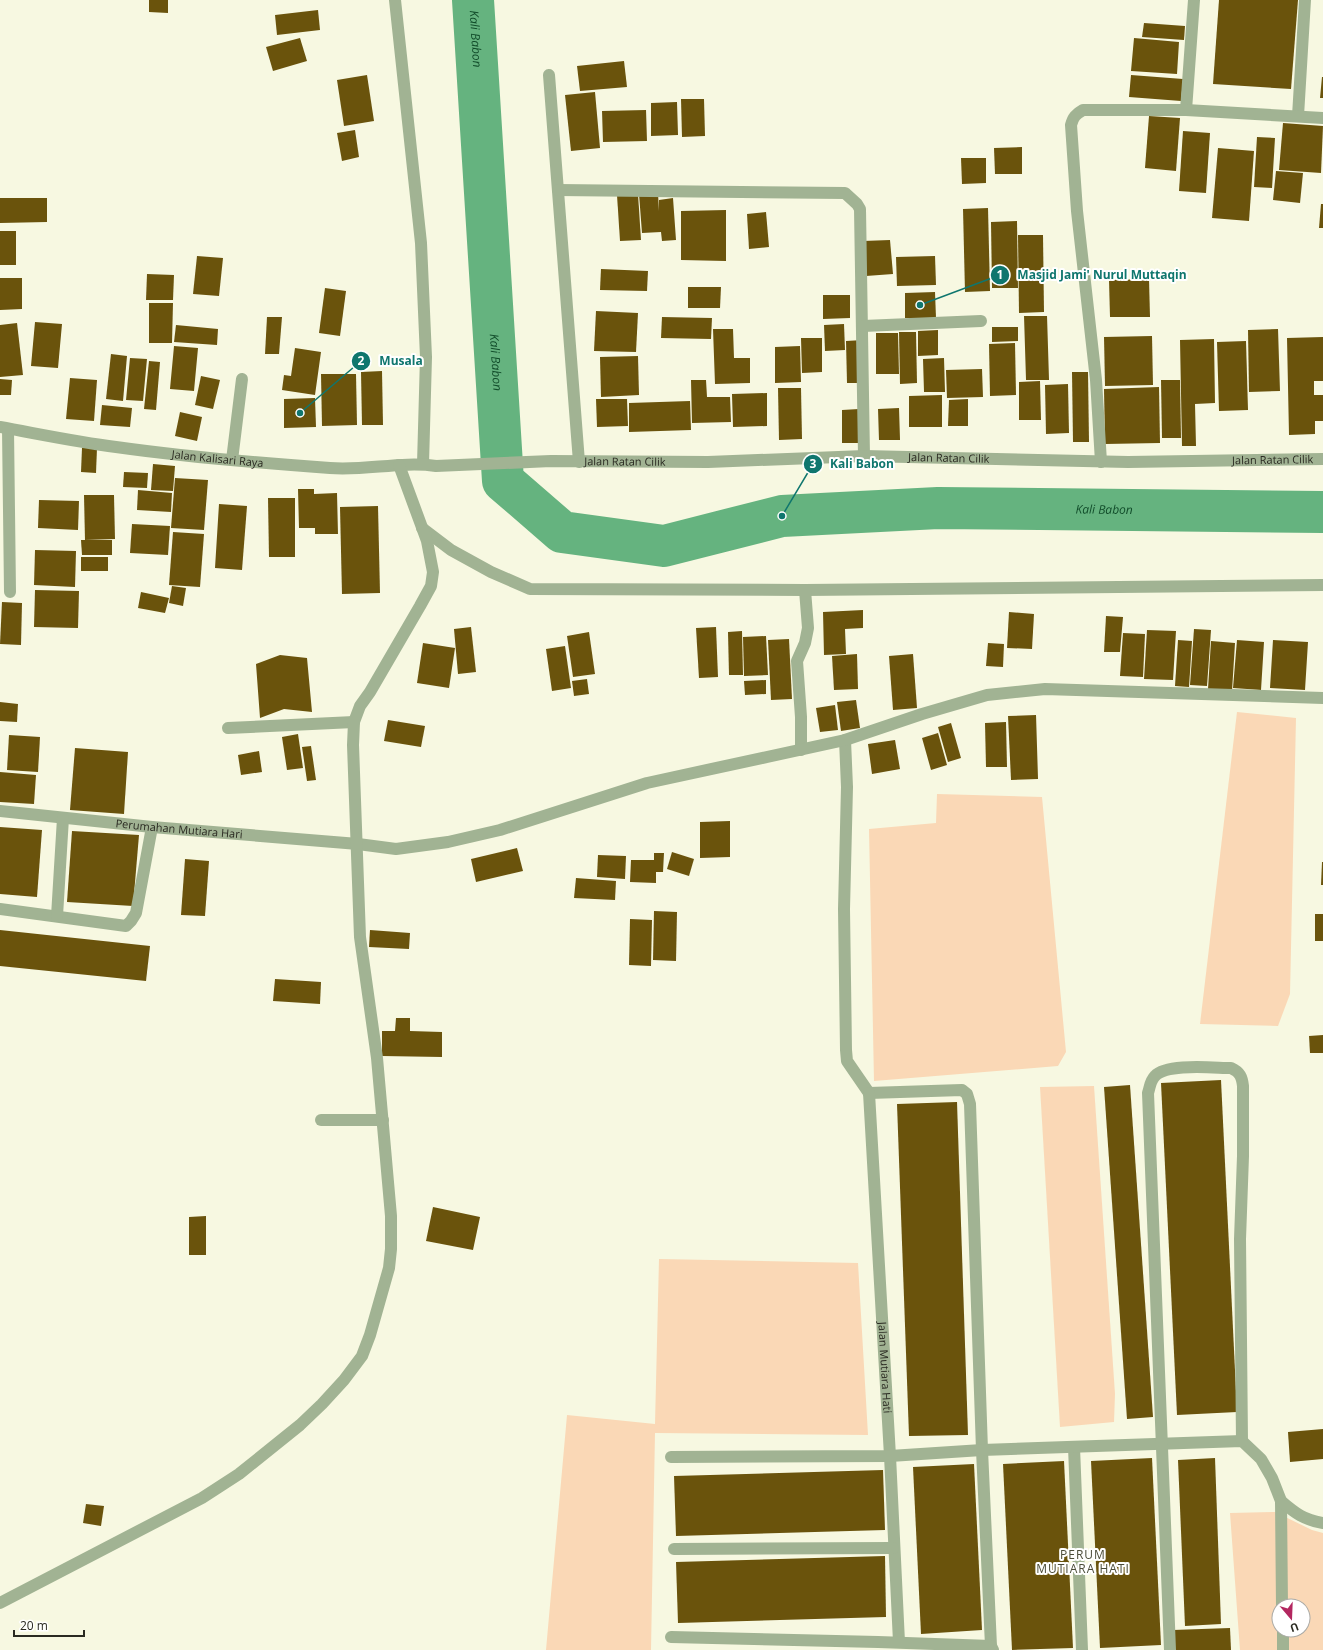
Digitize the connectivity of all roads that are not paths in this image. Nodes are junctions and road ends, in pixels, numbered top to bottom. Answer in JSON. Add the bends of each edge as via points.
{"nodes":[{"id":1,"x":394,"y":0,"type":"edge"},
{"id":2,"x":1194,"y":0,"type":"edge"},
{"id":3,"x":1305,"y":0,"type":"edge"},
{"id":4,"x":549,"y":75,"type":"dead end"},
{"id":5,"x":1186,"y":110,"type":"junction"},
{"id":6,"x":1298,"y":116,"type":"junction"},
{"id":7,"x":1323,"y":118,"type":"edge"},
{"id":8,"x":558,"y":190,"type":"junction"},
{"id":9,"x":981,"y":321,"type":"dead end"},
{"id":10,"x":863,"y":326,"type":"junction"},
{"id":11,"x":242,"y":379,"type":"dead end"},
{"id":12,"x":4,"y":428,"type":"edge"},
{"id":13,"x":864,"y":456,"type":"junction"},
{"id":14,"x":1323,"y":459,"type":"edge"},
{"id":15,"x":232,"y":460,"type":"junction"},
{"id":16,"x":579,"y":462,"type":"junction"},
{"id":17,"x":1101,"y":462,"type":"junction"},
{"id":18,"x":423,"y":464,"type":"junction"},
{"id":19,"x":399,"y":465,"type":"junction"},
{"id":20,"x":436,"y":466,"type":"joint"},
{"id":21,"x":422,"y":528,"type":"junction"},
{"id":22,"x":1323,"y":585,"type":"edge"},
{"id":23,"x":805,"y":590,"type":"junction"},
{"id":24,"x":10,"y":592,"type":"dead end"},
{"id":25,"x":1323,"y":698,"type":"edge"},
{"id":26,"x":354,"y":722,"type":"junction"},
{"id":27,"x":228,"y":728,"type":"dead end"},
{"id":28,"x":845,"y":740,"type":"junction"},
{"id":29,"x":801,"y":750,"type":"junction"},
{"id":30,"x":0,"y":811,"type":"edge"},
{"id":31,"x":63,"y":818,"type":"junction"},
{"id":32,"x":152,"y":827,"type":"junction"},
{"id":33,"x":358,"y":844,"type":"junction"},
{"id":34,"x":0,"y":910,"type":"edge"},
{"id":35,"x":56,"y":916,"type":"junction"},
{"id":36,"x":869,"y":1093,"type":"junction"},
{"id":37,"x":321,"y":1120,"type":"dead end"},
{"id":38,"x":383,"y":1120,"type":"junction"},
{"id":39,"x":1242,"y":1441,"type":"junction"},
{"id":40,"x":1162,"y":1444,"type":"junction"},
{"id":41,"x":1074,"y":1447,"type":"junction"},
{"id":42,"x":982,"y":1450,"type":"junction"},
{"id":43,"x":890,"y":1456,"type":"junction"},
{"id":44,"x":672,"y":1457,"type":"dead end"},
{"id":45,"x":1281,"y":1501,"type":"junction"},
{"id":46,"x":1323,"y":1523,"type":"edge"},
{"id":47,"x":893,"y":1548,"type":"junction"},
{"id":48,"x":674,"y":1549,"type":"dead end"},
{"id":49,"x":1282,"y":1598,"type":"edge"},
{"id":50,"x":0,"y":1603,"type":"edge"},
{"id":51,"x":671,"y":1637,"type":"dead end"},
{"id":52,"x":1283,"y":1638,"type":"edge"},
{"id":53,"x":898,"y":1642,"type":"junction"},
{"id":54,"x":878,"y":1646,"type":"edge"},
{"id":55,"x":992,"y":1648,"type":"edge"},
{"id":56,"x":1082,"y":1650,"type":"edge"},
{"id":57,"x":1170,"y":1650,"type":"edge"},
{"id":58,"x":1283,"y":1650,"type":"edge"}],
"edges":[{"from":1,"to":18,"type":"street","via":[[421,243],[426,357]]},
{"from":2,"to":5,"type":"street"},
{"from":3,"to":6,"type":"street"},
{"from":4,"to":8,"type":"street"},
{"from":5,"to":6,"type":"street"},
{"from":5,"to":17,"type":"street","via":[[1083,110],[1072,118],[1077,211],[1096,380]]},
{"from":6,"to":7,"type":"street"},
{"from":8,"to":10,"type":"street","via":[[846,193],[860,209]]},
{"from":8,"to":16,"type":"street"},
{"from":9,"to":10,"type":"street"},
{"from":10,"to":13,"type":"street"},
{"from":11,"to":15,"type":"street"},
{"from":12,"to":15,"type":"street","name":"Jalan Kalisari Raya","via":[[116,447]]},
{"from":12,"to":24,"type":"street"},
{"from":13,"to":16,"type":"street","name":"Jalan Ratan Cilik","via":[[708,462]]},
{"from":13,"to":17,"type":"street","name":"Jalan Ratan Cilik"},
{"from":14,"to":17,"type":"street","name":"Jalan Ratan Cilik"},
{"from":15,"to":19,"type":"street","name":"Jalan Kalisari Raya","via":[[333,468]]},
{"from":16,"to":20,"type":"street","name":"Jalan Ratan Cilik"},
{"from":18,"to":19,"type":"street","name":"Jalan Kalisari Raya"},
{"from":18,"to":20,"type":"street","name":"Jalan Kalisari Raya"},
{"from":19,"to":21,"type":"street"},
{"from":21,"to":23,"type":"street","via":[[458,554],[530,589]]},
{"from":21,"to":26,"type":"street","via":[[433,572],[431,586],[360,706]]},
{"from":22,"to":23,"type":"street"},
{"from":23,"to":29,"type":"street","via":[[808,628],[797,661]]},
{"from":25,"to":28,"type":"street","name":"Perumahan Mutiara Hari","via":[[1045,689],[987,695]]},
{"from":26,"to":27,"type":"street"},
{"from":26,"to":33,"type":"street"},
{"from":28,"to":29,"type":"street","name":"Perumahan Mutiara Hari"},
{"from":28,"to":36,"type":"street","via":[[846,1050],[847,1061]]},
{"from":29,"to":33,"type":"street","name":"Perumahan Mutiara Hari","via":[[646,783],[500,830],[448,842],[396,849]]},
{"from":30,"to":31,"type":"street","name":"Perumahan Mutiara Hari"},
{"from":31,"to":32,"type":"street","name":"Perumahan Mutiara Hari"},
{"from":31,"to":35,"type":"street"},
{"from":32,"to":33,"type":"street","name":"Perumahan Mutiara Hari"},
{"from":32,"to":35,"type":"street","via":[[136,913],[126,926]]},
{"from":33,"to":38,"type":"street","via":[[360,937]]},
{"from":34,"to":35,"type":"street"},
{"from":36,"to":42,"type":"street","via":[[954,1089],[967,1094],[970,1104]]},
{"from":36,"to":43,"type":"street","name":"Jalan Mutiara Hati"},
{"from":37,"to":38,"type":"street"},
{"from":38,"to":50,"type":"street","via":[[391,1216],[389,1268],[362,1356],[344,1380],[294,1430],[239,1474],[202,1498]]},
{"from":39,"to":40,"type":"street"},
{"from":39,"to":40,"type":"street","via":[[1240,1239],[1243,1086],[1238,1072],[1232,1068],[1174,1068],[1156,1075],[1148,1094]]},
{"from":39,"to":45,"type":"street","via":[[1261,1459]]},
{"from":40,"to":41,"type":"street"},
{"from":40,"to":57,"type":"street"},
{"from":41,"to":42,"type":"street"},
{"from":41,"to":56,"type":"street"},
{"from":42,"to":43,"type":"street"},
{"from":42,"to":55,"type":"street"},
{"from":43,"to":44,"type":"street"},
{"from":43,"to":47,"type":"street","name":"Jalan Mutiara Hati"},
{"from":45,"to":46,"type":"street","via":[[1297,1515]]},
{"from":45,"to":49,"type":"street"},
{"from":47,"to":48,"type":"street"},
{"from":47,"to":53,"type":"street","name":"Jalan Mutiara Hati"},
{"from":51,"to":54,"type":"street"},
{"from":52,"to":58,"type":"street"},
{"from":53,"to":54,"type":"street"},
{"from":53,"to":55,"type":"street"}]}
